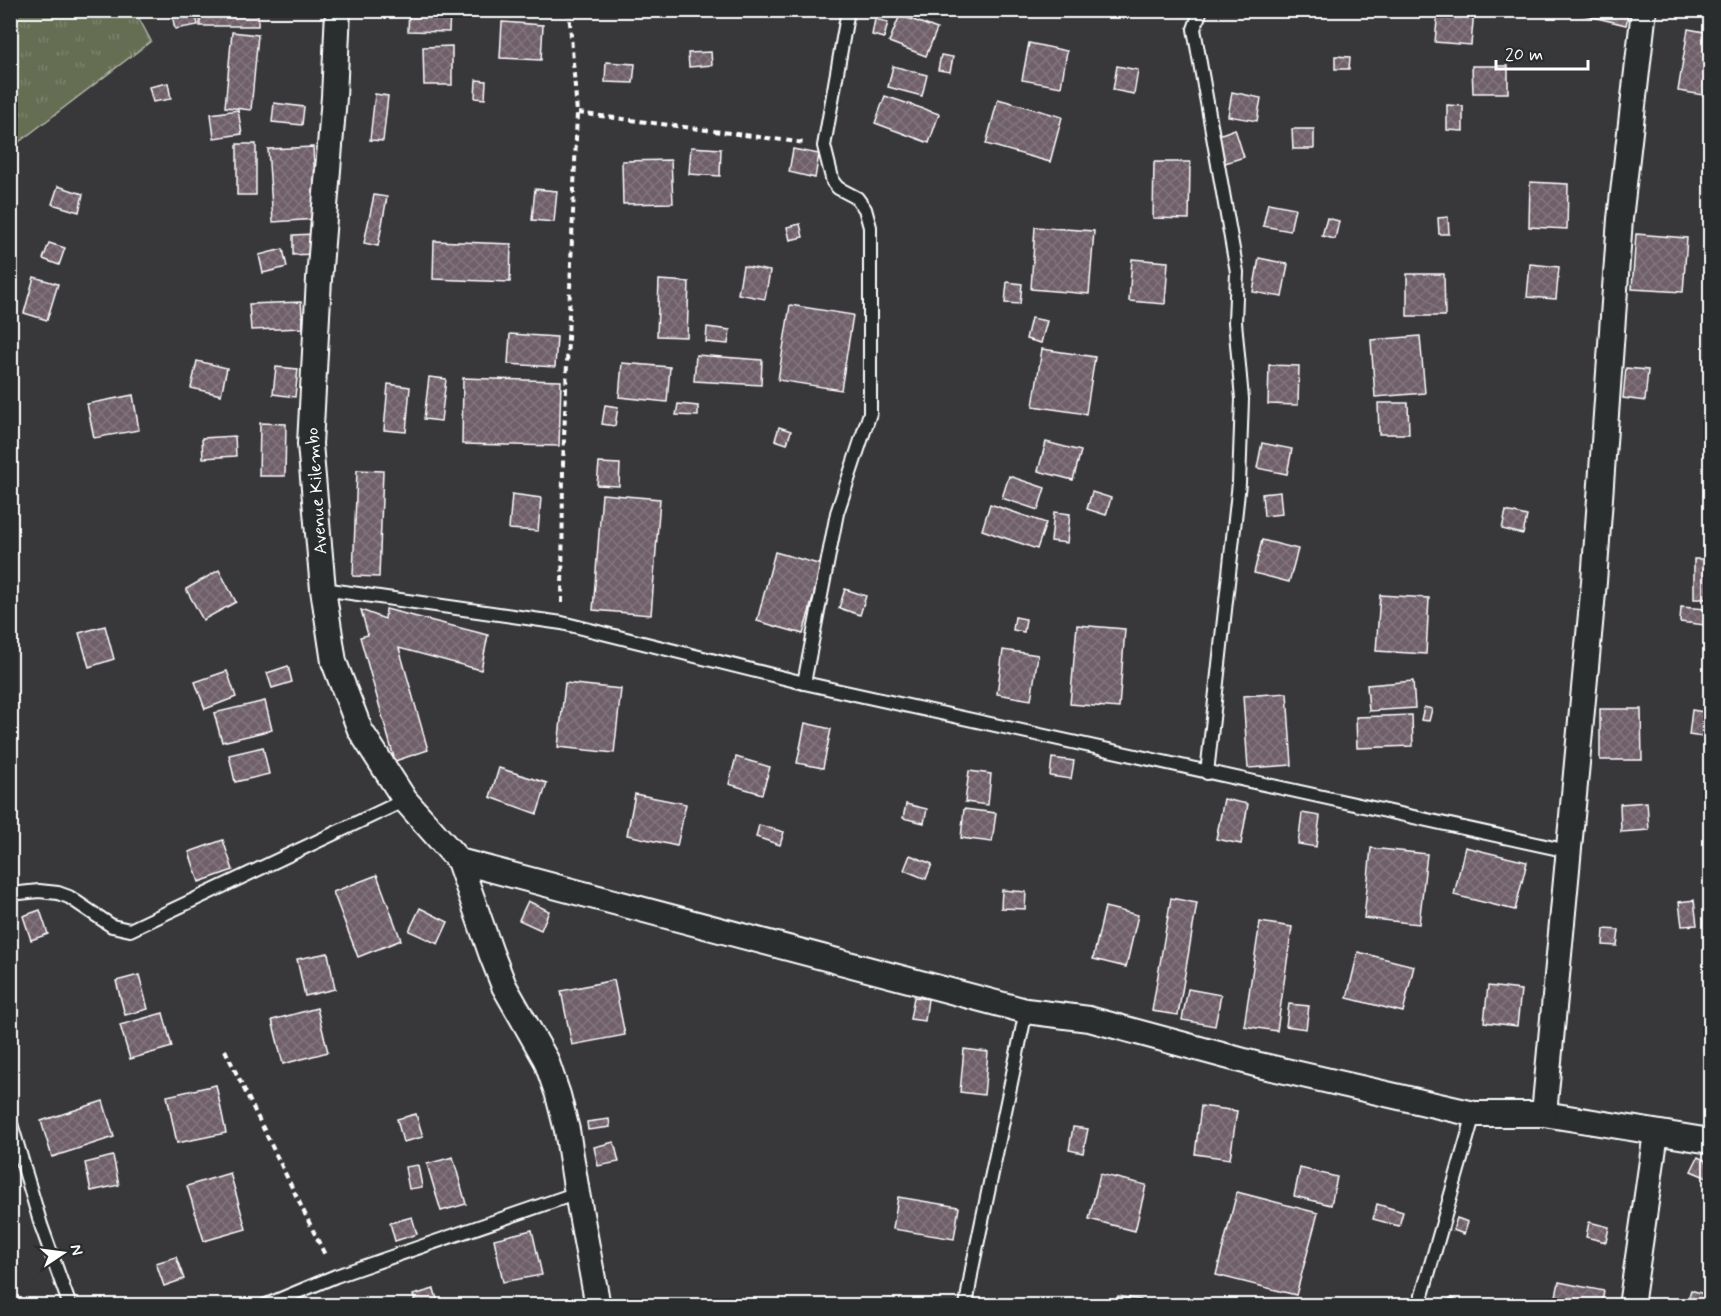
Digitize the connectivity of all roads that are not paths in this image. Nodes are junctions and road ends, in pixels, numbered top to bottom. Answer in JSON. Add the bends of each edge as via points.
{"nodes":[{"id":1,"x":338,"y":10,"type":"edge"},
{"id":2,"x":848,"y":10,"type":"edge"},
{"id":3,"x":1201,"y":10,"type":"edge"},
{"id":4,"x":1644,"y":10,"type":"edge"},
{"id":5,"x":323,"y":589,"type":"junction"},
{"id":6,"x":804,"y":683,"type":"junction"},
{"id":7,"x":1207,"y":773,"type":"junction"},
{"id":8,"x":405,"y":800,"type":"junction"},
{"id":9,"x":1568,"y":851,"type":"junction"},
{"id":10,"x":459,"y":861,"type":"junction"},
{"id":11,"x":10,"y":894,"type":"edge"},
{"id":12,"x":1026,"y":1011,"type":"junction"},
{"id":13,"x":1474,"y":1114,"type":"junction"},
{"id":14,"x":1544,"y":1114,"type":"junction"},
{"id":15,"x":10,"y":1120,"type":"edge"},
{"id":16,"x":1656,"y":1133,"type":"junction"},
{"id":17,"x":1710,"y":1142,"type":"edge"},
{"id":18,"x":577,"y":1193,"type":"junction"},
{"id":19,"x":70,"y":1305,"type":"edge"},
{"id":20,"x":264,"y":1305,"type":"edge"},
{"id":21,"x":598,"y":1305,"type":"edge"},
{"id":22,"x":966,"y":1305,"type":"edge"},
{"id":23,"x":1419,"y":1305,"type":"edge"},
{"id":24,"x":1630,"y":1305,"type":"edge"}],
"edges":[{"from":1,"to":5,"type":"street","name":"Avenue Kilembo","via":[[310,444]]},
{"from":2,"to":6,"type":"lane","via":[[824,146],[833,182],[838,189],[857,198],[870,227],[870,413],[837,513]]},
{"from":3,"to":7,"type":"lane","via":[[1194,29],[1237,272],[1235,322],[1242,399],[1239,483]]},
{"from":4,"to":9,"type":"street","via":[[1620,219],[1594,582]]},
{"from":5,"to":6,"type":"lane","via":[[562,623]]},
{"from":5,"to":8,"type":"street","name":"Avenue Kilembo","via":[[334,662],[360,730]]},
{"from":6,"to":7,"type":"lane"},
{"from":7,"to":9,"type":"lane"},
{"from":8,"to":10,"type":"street","name":"Avenue Kilembo"},
{"from":8,"to":11,"type":"lane","via":[[130,930],[112,926],[58,893]]},
{"from":9,"to":14,"type":"street"},
{"from":10,"to":12,"type":"street"},
{"from":10,"to":18,"type":"street","via":[[504,986],[546,1060],[567,1130]]},
{"from":12,"to":13,"type":"street","via":[[1089,1019],[1259,1065]]},
{"from":12,"to":22,"type":"lane"},
{"from":13,"to":14,"type":"street"},
{"from":13,"to":23,"type":"lane"},
{"from":14,"to":16,"type":"street"},
{"from":15,"to":19,"type":"lane"},
{"from":16,"to":17,"type":"street"},
{"from":16,"to":24,"type":"street"},
{"from":18,"to":20,"type":"lane","via":[[336,1276]]},
{"from":18,"to":21,"type":"street"}]}
